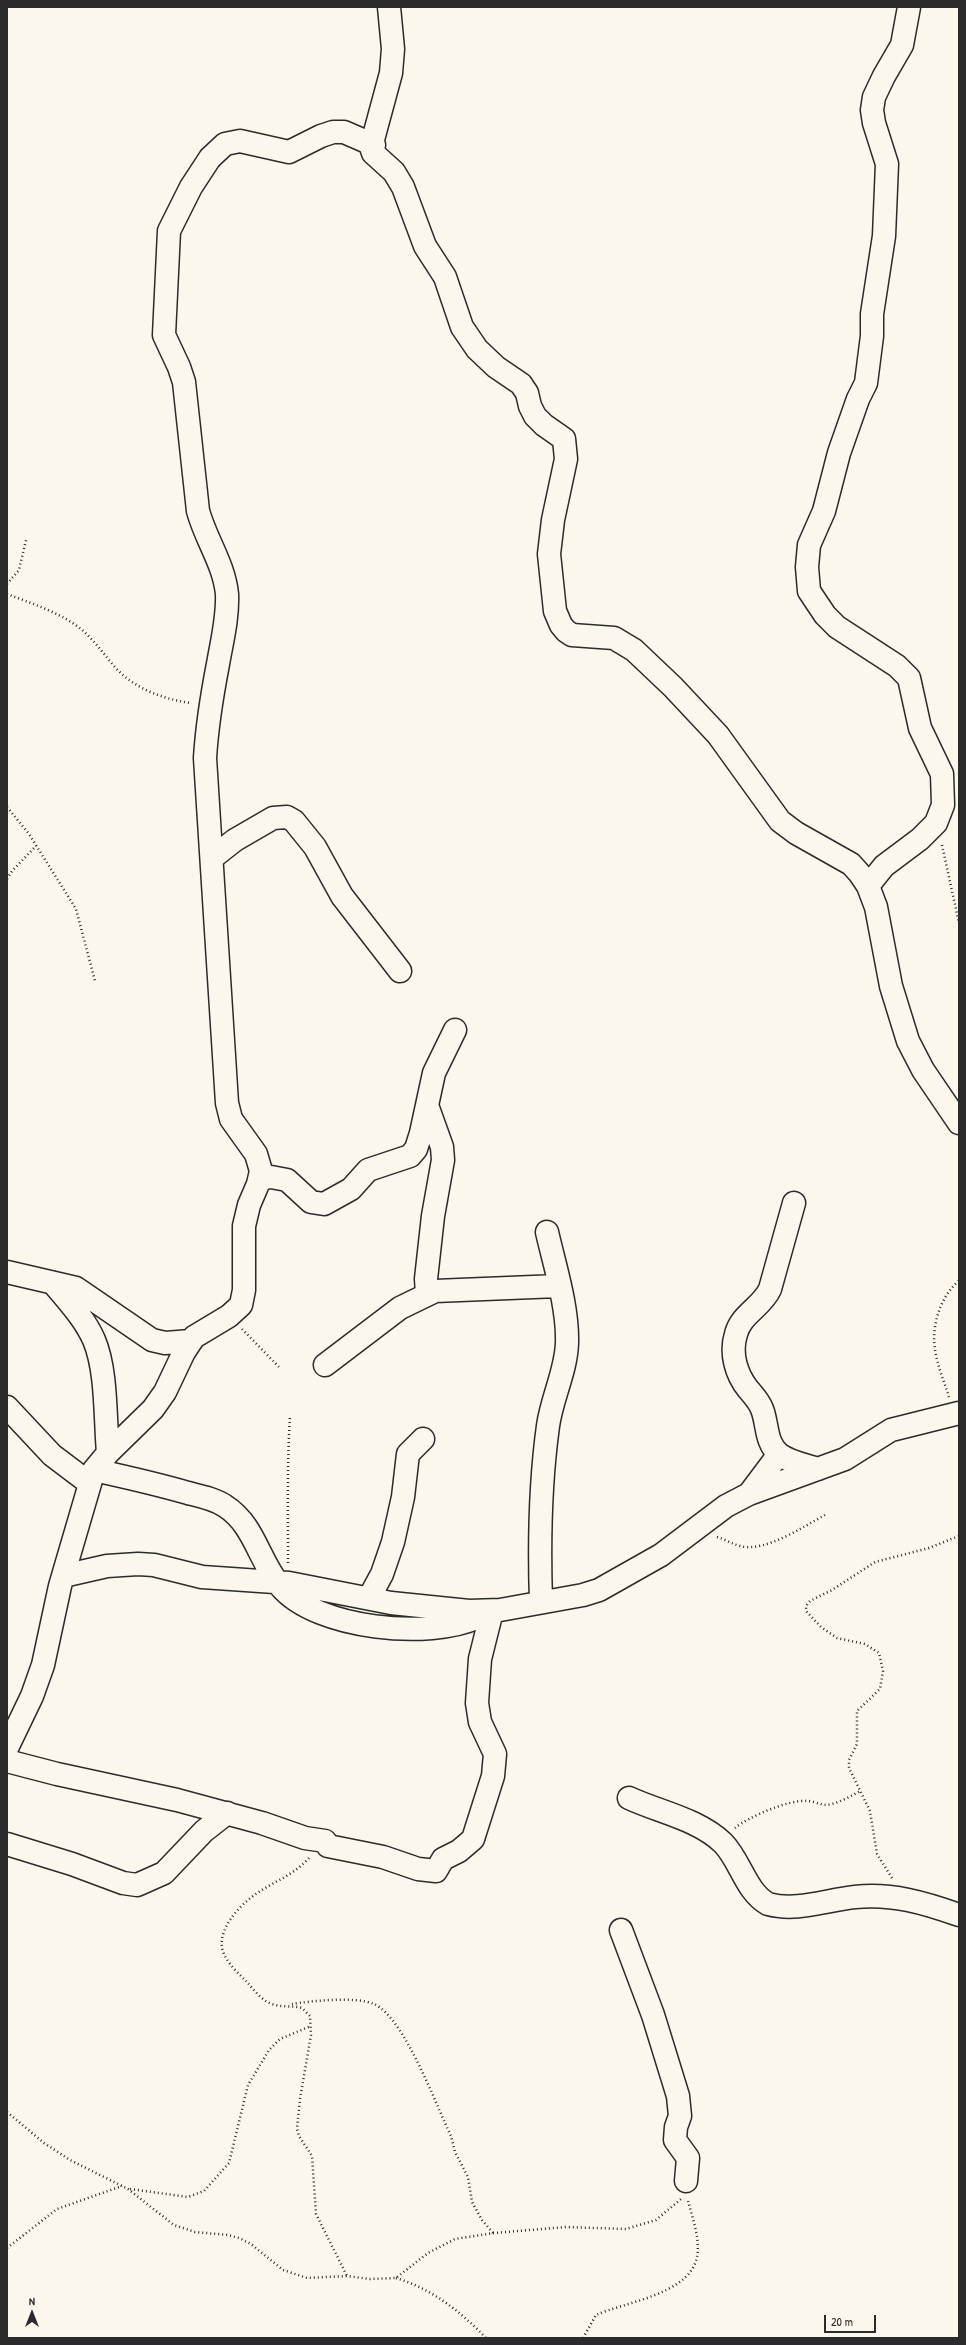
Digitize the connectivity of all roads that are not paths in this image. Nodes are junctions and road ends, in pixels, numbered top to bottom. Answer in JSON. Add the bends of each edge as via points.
{"nodes":[{"id":1,"x":389,"y":7,"type":"edge"},
{"id":2,"x":909,"y":7,"type":"edge"},
{"id":3,"x":374,"y":145,"type":"junction"},
{"id":4,"x":212,"y":858,"type":"junction"},
{"id":5,"x":868,"y":886,"type":"junction"},
{"id":6,"x":400,"y":971,"type":"dead end"},
{"id":7,"x":455,"y":1030,"type":"dead end"},
{"id":8,"x":428,"y":1108,"type":"junction"},
{"id":9,"x":959,"y":1123,"type":"edge"},
{"id":10,"x":260,"y":1179,"type":"junction"},
{"id":11,"x":794,"y":1203,"type":"dead end"},
{"id":12,"x":547,"y":1232,"type":"dead end"},
{"id":13,"x":7,"y":1272,"type":"edge"},
{"id":14,"x":53,"y":1282,"type":"junction"},
{"id":15,"x":558,"y":1286,"type":"junction"},
{"id":16,"x":427,"y":1294,"type":"junction"},
{"id":17,"x":191,"y":1341,"type":"junction"},
{"id":18,"x":325,"y":1365,"type":"dead end"},
{"id":19,"x":7,"y":1407,"type":"edge"},
{"id":20,"x":957,"y":1413,"type":"edge"},
{"id":21,"x":423,"y":1439,"type":"dead end"},
{"id":22,"x":108,"y":1452,"type":"junction"},
{"id":23,"x":779,"y":1454,"type":"junction"},
{"id":24,"x":818,"y":1469,"type":"junction"},
{"id":25,"x":91,"y":1477,"type":"junction"},
{"id":26,"x":749,"y":1494,"type":"junction"},
{"id":27,"x":63,"y":1576,"type":"junction"},
{"id":28,"x":283,"y":1583,"type":"junction"},
{"id":29,"x":369,"y":1598,"type":"junction"},
{"id":30,"x":541,"y":1602,"type":"junction"},
{"id":31,"x":492,"y":1610,"type":"junction"},
{"id":32,"x":7,"y":1748,"type":"edge"},
{"id":33,"x":7,"y":1761,"type":"edge"},
{"id":34,"x":629,"y":1798,"type":"dead end"},
{"id":35,"x":227,"y":1813,"type":"junction"},
{"id":36,"x":7,"y":1844,"type":"edge"},
{"id":37,"x":959,"y":1915,"type":"edge"},
{"id":38,"x":621,"y":1930,"type":"dead end"},
{"id":39,"x":687,"y":2188,"type":"road end"}],
"edges":[{"from":1,"to":3,"type":"street","via":[[393,48],[391,73]]},
{"from":2,"to":5,"type":"street","via":[[902,44],[877,90],[872,110],[887,164],[884,236],[872,314],[866,383],[858,398],[839,454],[824,511],[809,545],[807,580],[809,591],[817,605],[837,627],[897,666],[909,678],[920,728],[942,774],[943,805],[936,823],[920,839],[884,866]]},
{"from":3,"to":4,"type":"street","via":[[344,132],[321,136],[289,152],[240,141],[225,144],[210,158],[191,187],[169,231],[164,335],[184,382],[198,511],[203,530],[220,566],[226,594],[224,629],[210,706],[205,758]]},
{"from":3,"to":5,"type":"street","via":[[373,153],[394,172],[403,187],[426,246],[445,277],[462,327],[477,349],[496,367],[521,384],[527,392],[535,416],[564,439],[566,460],[553,520],[550,554],[555,611],[563,630],[577,636],[614,638],[634,650],[718,735],[780,821],[851,864]]},
{"from":4,"to":6,"type":"street","via":[[235,840],[273,818],[287,817],[294,821],[315,847],[342,896]]},
{"from":4,"to":10,"type":"street","via":[[227,1103],[231,1119],[256,1154],[260,1165]]},
{"from":5,"to":9,"type":"street","via":[[876,907],[890,986],[908,1041],[923,1070]]},
{"from":7,"to":8,"type":"street","via":[[434,1073]]},
{"from":8,"to":10,"type":"street","via":[[416,1149],[410,1156],[368,1170],[351,1189],[328,1203],[315,1204],[286,1180],[271,1177]]},
{"from":8,"to":16,"type":"street","via":[[442,1148],[443,1160],[433,1216],[426,1279]]},
{"from":10,"to":17,"type":"street","via":[[244,1226],[243,1297],[239,1307]]},
{"from":11,"to":23,"type":"street","via":[[770,1289],[764,1299],[741,1322],[734,1343],[739,1374],[759,1402],[768,1438]]},
{"from":12,"to":15,"type":"street"},
{"from":13,"to":14,"type":"street"},
{"from":14,"to":17,"type":"street","via":[[84,1292],[152,1340],[164,1343]]},
{"from":14,"to":22,"type":"street","via":[[84,1323],[98,1350],[102,1366]]},
{"from":15,"to":16,"type":"street","via":[[444,1290]]},
{"from":15,"to":30,"type":"street","via":[[567,1342],[564,1370],[551,1412],[544,1466],[539,1541]]},
{"from":16,"to":18,"type":"street","via":[[389,1315]]},
{"from":17,"to":22,"type":"street","via":[[165,1392],[153,1409]]},
{"from":19,"to":25,"type":"street","via":[[52,1455]]},
{"from":20,"to":24,"type":"street","via":[[891,1430],[845,1459]]},
{"from":21,"to":29,"type":"street","via":[[408,1454],[403,1497],[393,1542],[382,1574]]},
{"from":22,"to":25,"type":"street"},
{"from":23,"to":24,"type":"street"},
{"from":23,"to":26,"type":"street"},
{"from":24,"to":26,"type":"street"},
{"from":25,"to":27,"type":"street"},
{"from":25,"to":28,"type":"street","via":[[165,1487],[224,1505],[239,1517]]},
{"from":26,"to":30,"type":"street","via":[[726,1506],[661,1555],[599,1590]]},
{"from":27,"to":28,"type":"street","via":[[107,1566],[138,1564],[154,1565],[202,1577]]},
{"from":27,"to":32,"type":"street","via":[[43,1665],[32,1696]]},
{"from":28,"to":29,"type":"street"},
{"from":28,"to":31,"type":"street","via":[[301,1603],[324,1614],[404,1630],[465,1622]]},
{"from":29,"to":31,"type":"street","via":[[426,1608]]},
{"from":30,"to":31,"type":"street"},
{"from":31,"to":35,"type":"street","via":[[480,1659],[477,1703],[480,1722],[495,1754],[494,1765],[471,1841],[443,1859],[436,1870],[431,1871],[383,1857],[328,1846],[325,1841],[305,1838]]},
{"from":33,"to":35,"type":"street"},
{"from":34,"to":37,"type":"street","via":[[700,1827],[722,1842],[756,1892],[768,1904],[794,1906],[865,1896],[908,1898]]},
{"from":35,"to":36,"type":"street","via":[[204,1831],[164,1873],[137,1885],[123,1883]]},
{"from":38,"to":39,"type":"street","via":[[653,2015],[678,2096],[680,2116],[675,2140],[688,2158]]}]}
